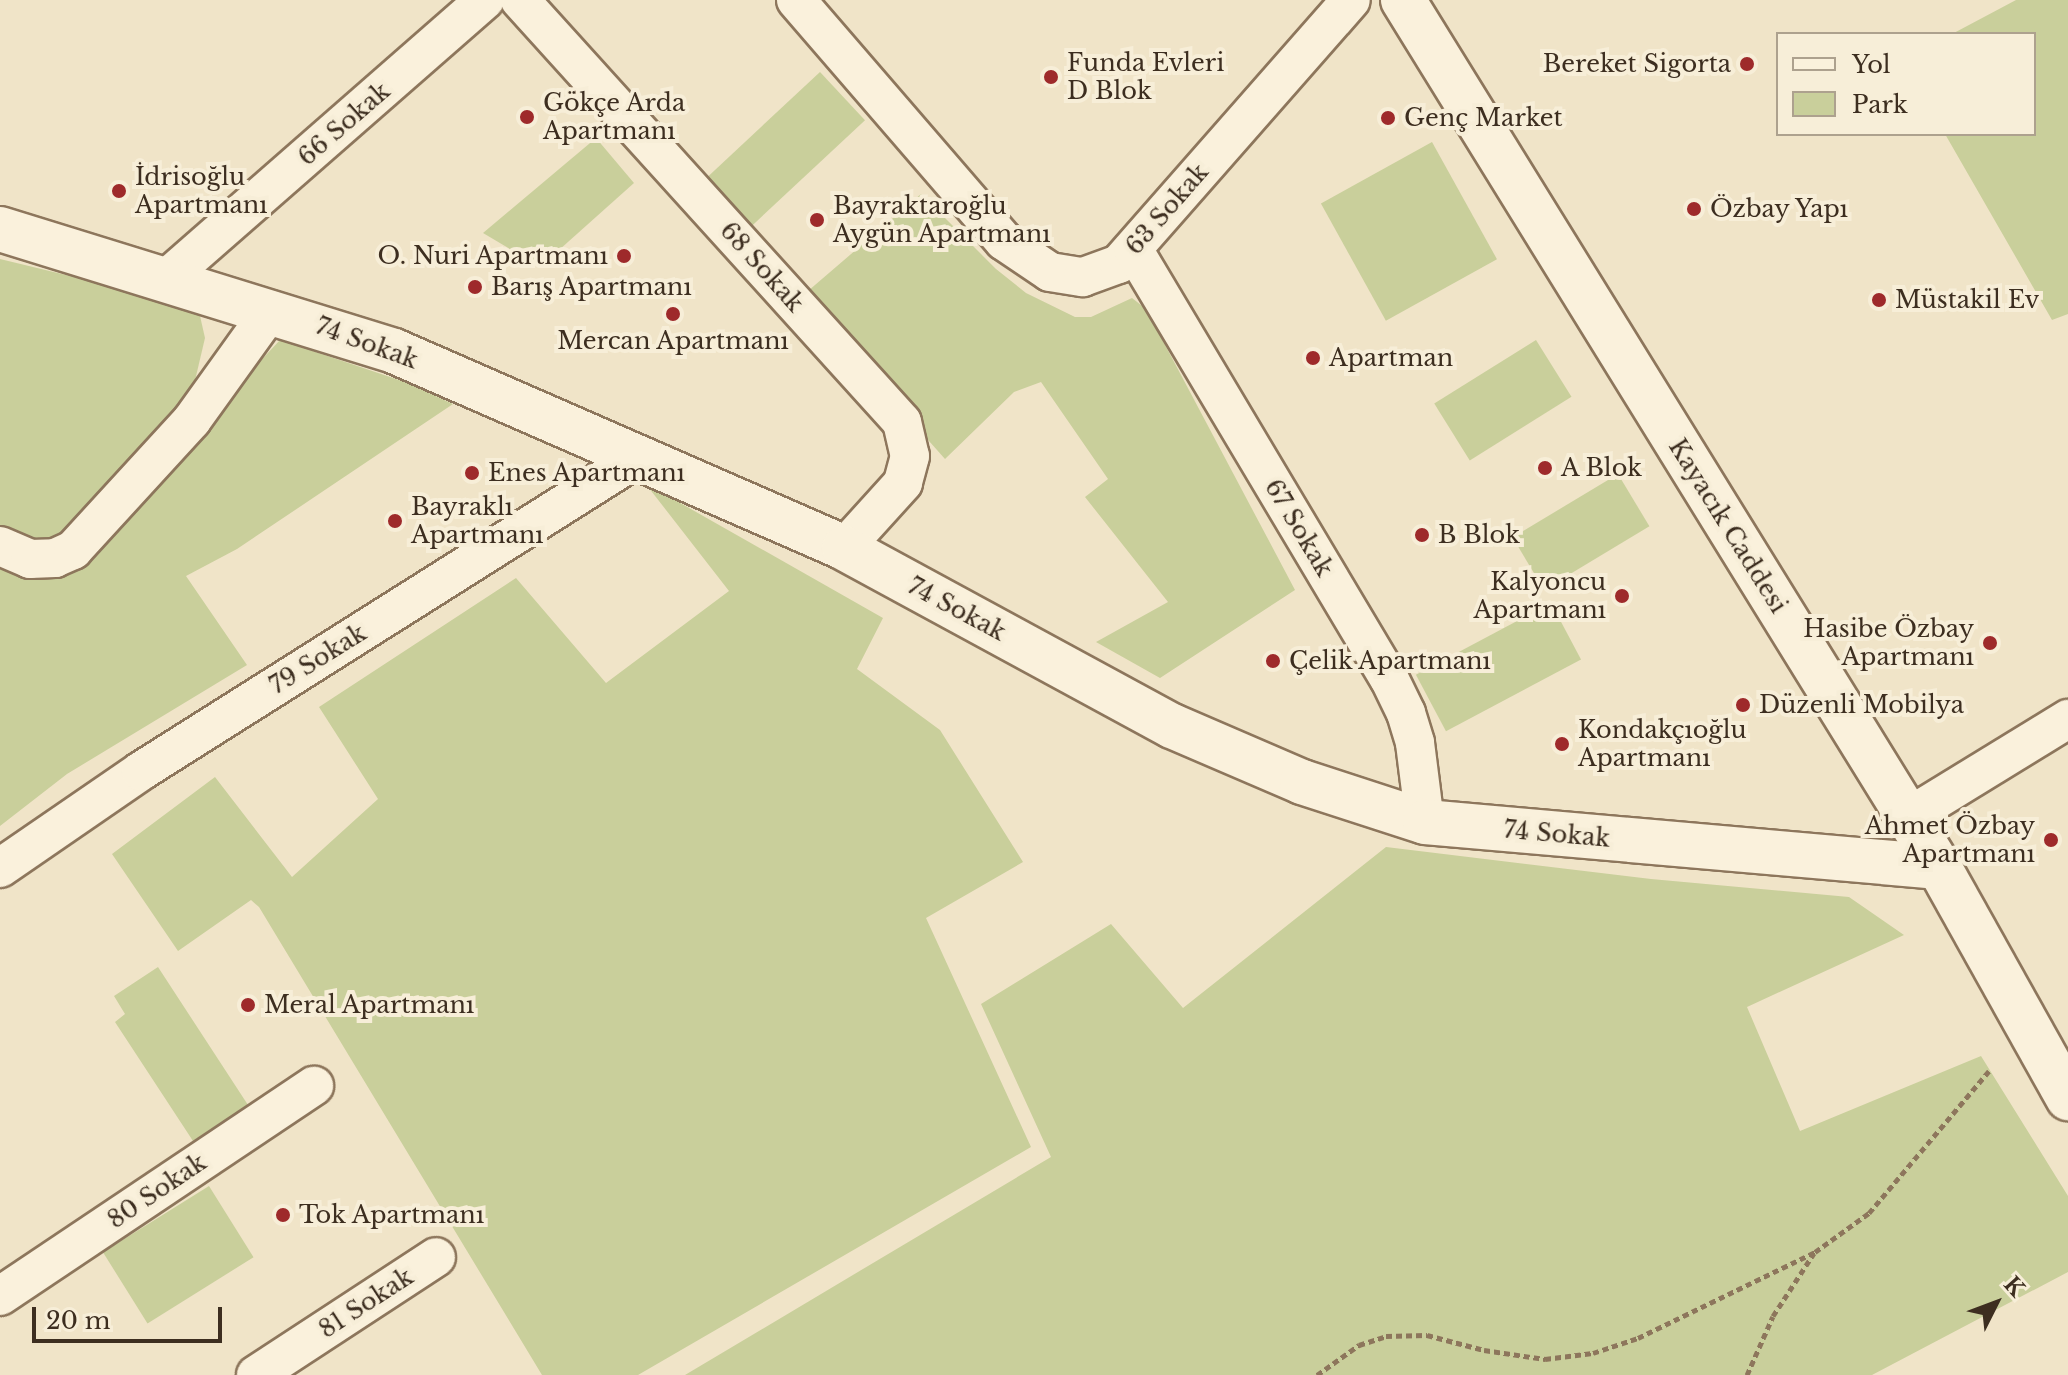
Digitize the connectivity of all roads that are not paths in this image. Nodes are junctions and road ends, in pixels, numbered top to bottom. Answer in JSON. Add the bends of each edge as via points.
{"nodes":[{"id":1,"x":485,"y":0,"type":"edge"},
{"id":2,"x":520,"y":0,"type":"edge"},
{"id":3,"x":796,"y":0,"type":"edge"},
{"id":4,"x":1351,"y":0,"type":"edge"},
{"id":5,"x":1403,"y":0,"type":"edge"},
{"id":6,"x":0,"y":229,"type":"edge"},
{"id":7,"x":1133,"y":249,"type":"junction"},
{"id":8,"x":166,"y":279,"type":"junction"},
{"id":9,"x":271,"y":310,"type":"junction"},
{"id":10,"x":640,"y":456,"type":"junction"},
{"id":11,"x":0,"y":546,"type":"edge"},
{"id":12,"x":844,"y":548,"type":"junction"},
{"id":13,"x":2068,"y":719,"type":"edge"},
{"id":14,"x":1908,"y":817,"type":"junction"},
{"id":15,"x":1425,"y":822,"type":"junction"},
{"id":16,"x":1939,"y":867,"type":"junction"},
{"id":17,"x":0,"y":868,"type":"edge"},
{"id":18,"x":314,"y":1086,"type":"dead end"},
{"id":19,"x":2068,"y":1098,"type":"edge"},
{"id":20,"x":436,"y":1257,"type":"dead end"},
{"id":21,"x":0,"y":1296,"type":"edge"},
{"id":22,"x":256,"y":1375,"type":"edge"}],
"edges":[{"from":1,"to":8,"type":"lane","name":"66 Sokak"},
{"from":2,"to":12,"type":"lane","name":"68 Sokak","via":[[902,422],[910,456],[903,483]]},
{"from":3,"to":7,"type":"lane","name":"63 Sokak","via":[[1004,241],[1050,272],[1069,277],[1101,273]]},
{"from":4,"to":7,"type":"lane","name":"63 Sokak"},
{"from":5,"to":14,"type":"street","name":"Kayacık Caddesi"},
{"from":6,"to":8,"type":"street","name":"74 Sokak"},
{"from":7,"to":15,"type":"lane","name":"67 Sokak","via":[[1389,678],[1415,743]]},
{"from":8,"to":9,"type":"street","name":"74 Sokak"},
{"from":9,"to":10,"type":"street","name":"74 Sokak","via":[[394,351]]},
{"from":9,"to":11,"type":"lane","via":[[192,420],[73,550],[55,558],[30,559]]},
{"from":10,"to":12,"type":"street","name":"74 Sokak"},
{"from":10,"to":17,"type":"lane","name":"79 Sokak","via":[[141,771]]},
{"from":12,"to":15,"type":"street","name":"74 Sokak","via":[[1172,726],[1302,782]]},
{"from":13,"to":14,"type":"lane"},
{"from":14,"to":16,"type":"street","name":"Kayacık Caddesi"},
{"from":15,"to":16,"type":"street","name":"74 Sokak"},
{"from":16,"to":19,"type":"street","name":"Kayacık Caddesi"},
{"from":18,"to":21,"type":"lane","name":"80 Sokak"},
{"from":20,"to":22,"type":"lane","name":"81 Sokak"}]}
